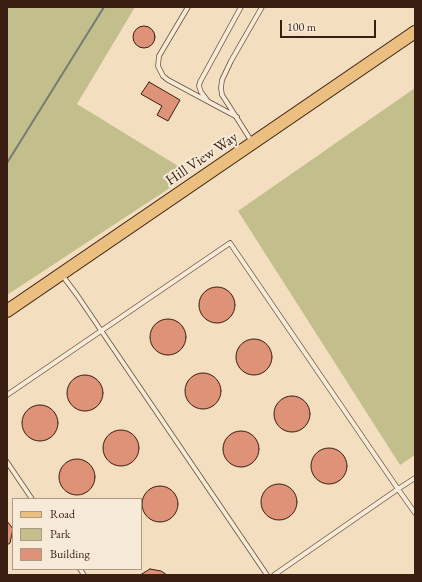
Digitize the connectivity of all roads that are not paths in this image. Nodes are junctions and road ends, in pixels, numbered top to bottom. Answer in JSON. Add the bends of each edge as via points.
{"nodes":[{"id":1,"x":188,"y":7,"type":"edge"},
{"id":2,"x":241,"y":7,"type":"edge"},
{"id":3,"x":262,"y":7,"type":"edge"},
{"id":4,"x":415,"y":32,"type":"edge"},
{"id":5,"x":208,"y":102,"type":"junction"},
{"id":6,"x":237,"y":117,"type":"junction"},
{"id":7,"x":253,"y":144,"type":"junction"},
{"id":8,"x":61,"y":274,"type":"junction"},
{"id":9,"x":7,"y":311,"type":"edge"},
{"id":10,"x":101,"y":331,"type":"junction"},
{"id":11,"x":7,"y":395,"type":"edge"},
{"id":12,"x":7,"y":462,"type":"edge"},
{"id":13,"x":415,"y":478,"type":"edge"},
{"id":14,"x":398,"y":489,"type":"junction"},
{"id":15,"x":31,"y":498,"type":"edge"},
{"id":16,"x":415,"y":513,"type":"edge"},
{"id":17,"x":266,"y":575,"type":"edge"},
{"id":18,"x":274,"y":575,"type":"edge"}],
"edges":[{"from":1,"to":5,"type":"lane","via":[[159,56],[158,66],[168,80]]},
{"from":2,"to":5,"type":"lane","via":[[200,82],[201,92]]},
{"from":3,"to":6,"type":"lane","via":[[222,80],[222,95]]},
{"from":4,"to":7,"type":"main road","name":"Hill View Way"},
{"from":5,"to":6,"type":"lane"},
{"from":6,"to":7,"type":"lane"},
{"from":7,"to":8,"type":"main road","name":"Hill View Way"},
{"from":8,"to":9,"type":"main road","name":"Hill View Way"},
{"from":8,"to":10,"type":"lane"},
{"from":10,"to":11,"type":"lane"},
{"from":10,"to":14,"type":"lane","via":[[230,243]]},
{"from":10,"to":17,"type":"lane"},
{"from":12,"to":15,"type":"lane"},
{"from":13,"to":14,"type":"lane"},
{"from":14,"to":16,"type":"lane"},
{"from":14,"to":18,"type":"lane"}]}
